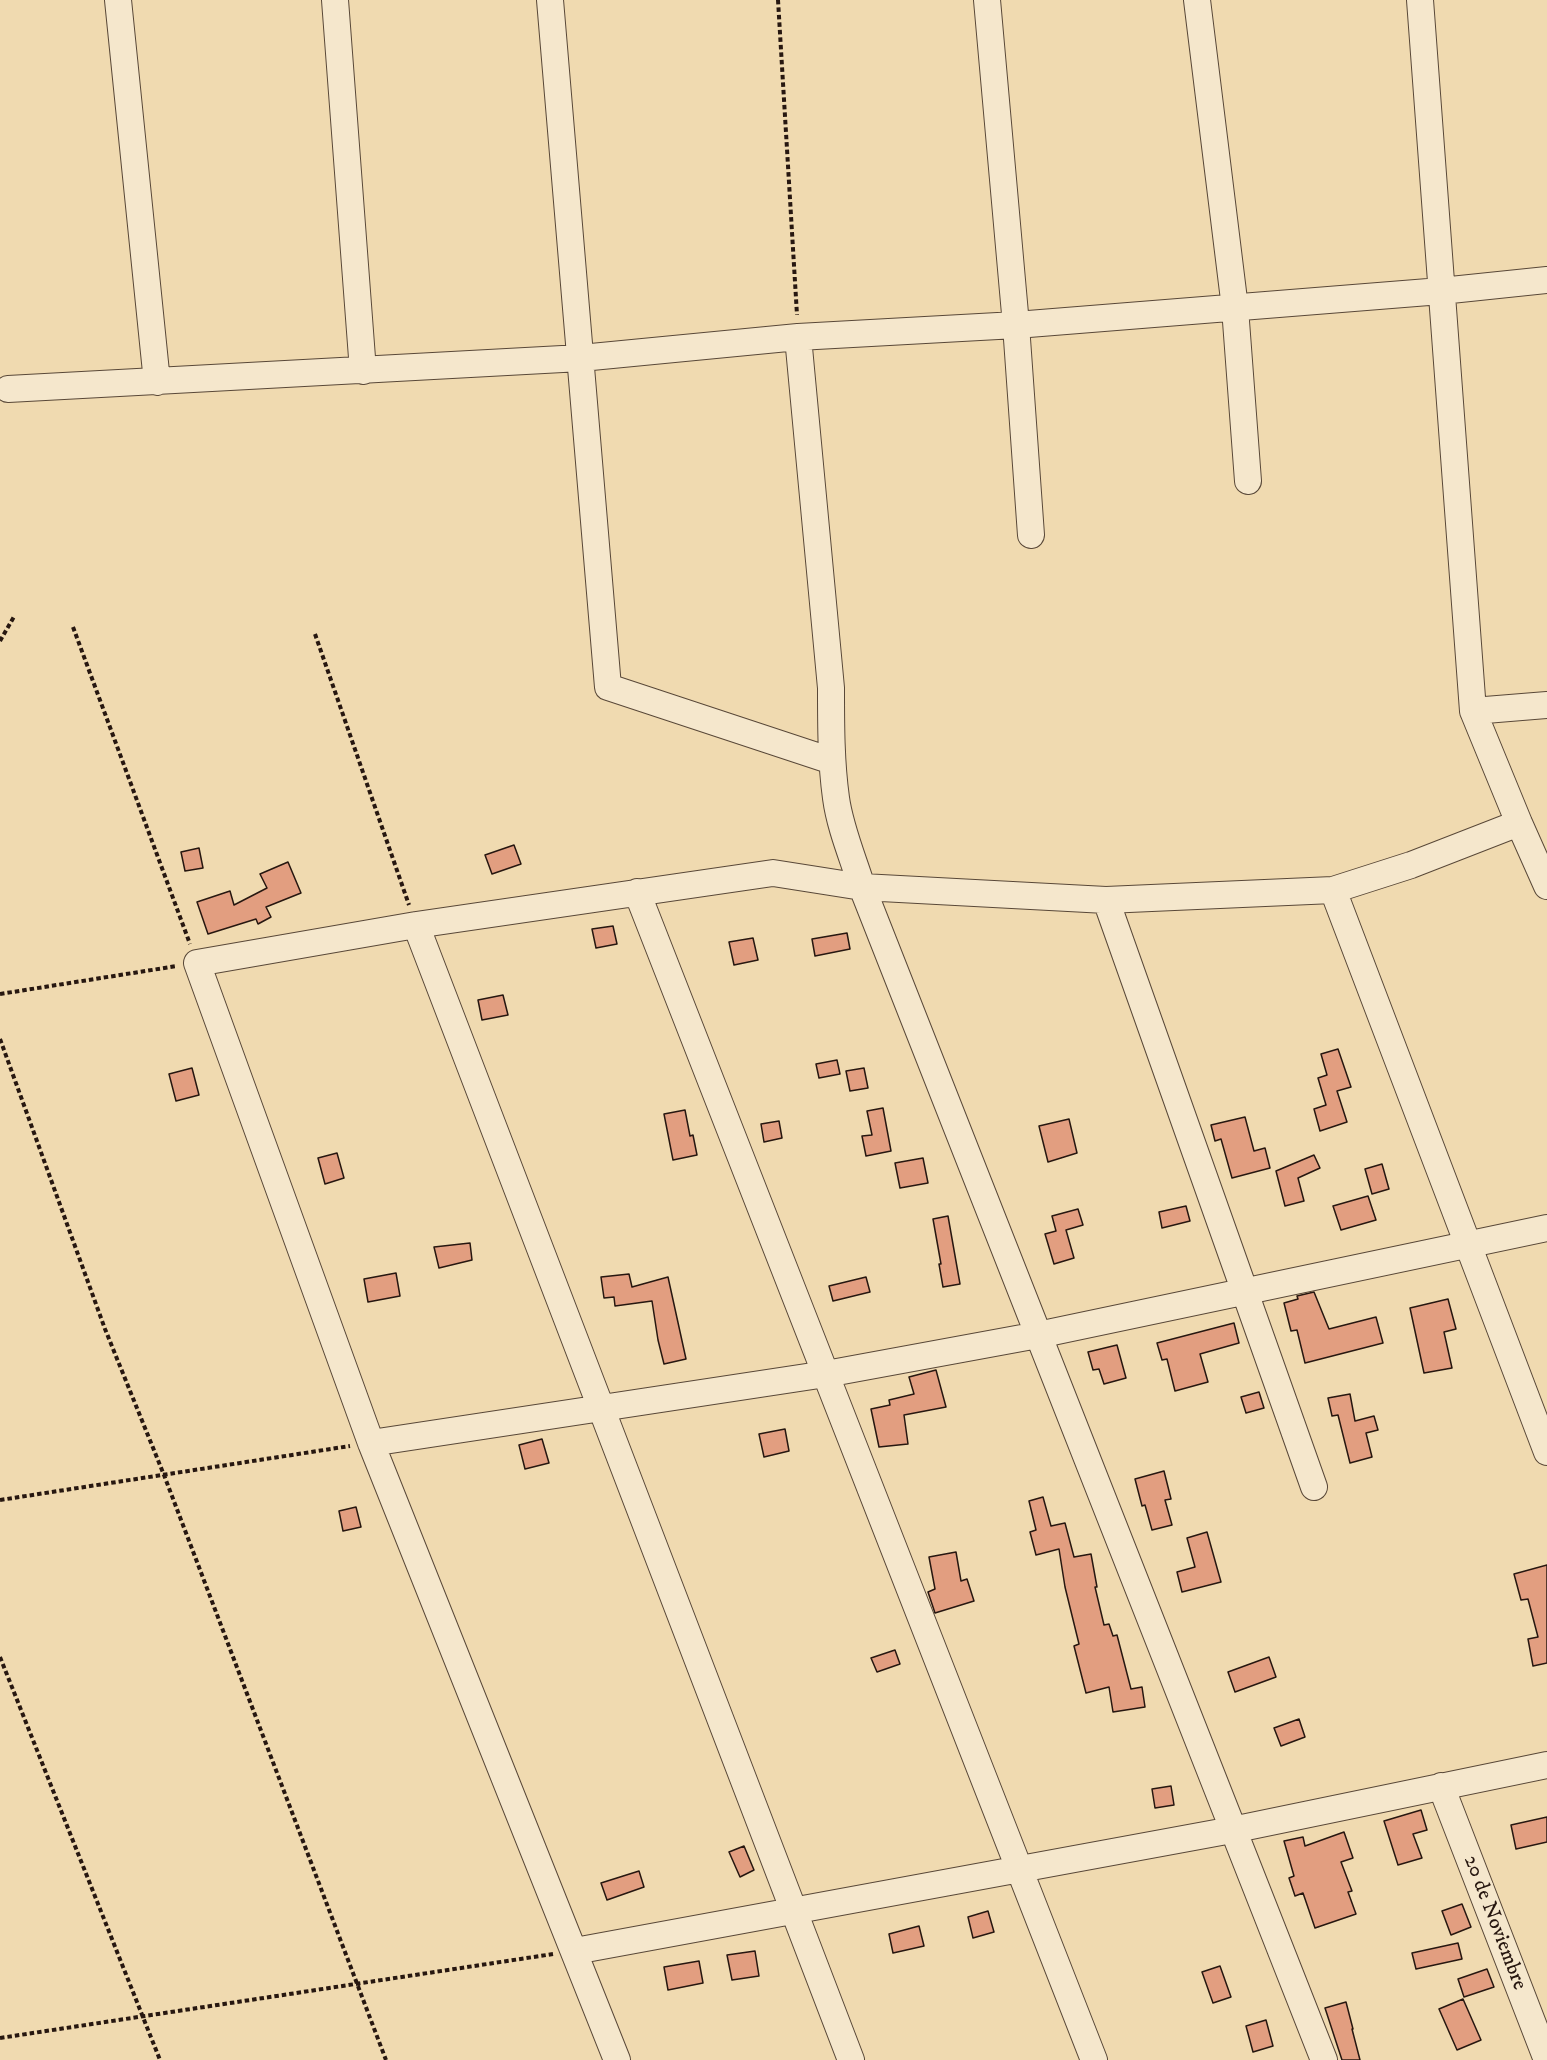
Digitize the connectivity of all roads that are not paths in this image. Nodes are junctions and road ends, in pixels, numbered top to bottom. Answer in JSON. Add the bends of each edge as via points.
{"nodes":[{"id":1,"x":118,"y":0,"type":"edge"},
{"id":2,"x":335,"y":0,"type":"edge"},
{"id":3,"x":550,"y":0,"type":"edge"},
{"id":4,"x":987,"y":0,"type":"edge"},
{"id":5,"x":1197,"y":0,"type":"edge"},
{"id":6,"x":1420,"y":0,"type":"edge"},
{"id":7,"x":1547,"y":280,"type":"edge"},
{"id":8,"x":1441,"y":291,"type":"junction"},
{"id":9,"x":1235,"y":308,"type":"junction"},
{"id":10,"x":1016,"y":325,"type":"junction"},
{"id":11,"x":798,"y":337,"type":"junction"},
{"id":12,"x":581,"y":358,"type":"junction"},
{"id":13,"x":363,"y":371,"type":"junction"},
{"id":14,"x":157,"y":382,"type":"junction"},
{"id":15,"x":8,"y":389,"type":"dead end"},
{"id":16,"x":1248,"y":481,"type":"dead end"},
{"id":17,"x":1031,"y":535,"type":"dead end"},
{"id":18,"x":1547,"y":705,"type":"edge"},
{"id":19,"x":1473,"y":711,"type":"junction"},
{"id":20,"x":832,"y":761,"type":"junction"},
{"id":21,"x":1519,"y":823,"type":"junction"},
{"id":22,"x":1547,"y":886,"type":"edge"},
{"id":23,"x":862,"y":887,"type":"junction"},
{"id":24,"x":1333,"y":890,"type":"junction"},
{"id":25,"x":637,"y":892,"type":"junction"},
{"id":26,"x":1106,"y":900,"type":"junction"},
{"id":27,"x":416,"y":925,"type":"junction"},
{"id":28,"x":1547,"y":1228,"type":"edge"},
{"id":29,"x":1469,"y":1246,"type":"junction"},
{"id":30,"x":1245,"y":1292,"type":"junction"},
{"id":31,"x":1038,"y":1335,"type":"junction"},
{"id":32,"x":826,"y":1374,"type":"junction"},
{"id":33,"x":601,"y":1408,"type":"junction"},
{"id":34,"x":371,"y":1443,"type":"junction"},
{"id":35,"x":1547,"y":1452,"type":"edge"},
{"id":36,"x":1314,"y":1487,"type":"dead end"},
{"id":37,"x":1547,"y":1765,"type":"edge"},
{"id":38,"x":1441,"y":1786,"type":"junction"},
{"id":39,"x":1232,"y":1830,"type":"junction"},
{"id":40,"x":1019,"y":1869,"type":"junction"},
{"id":41,"x":794,"y":1911,"type":"junction"},
{"id":42,"x":575,"y":1951,"type":"junction"},
{"id":43,"x":617,"y":2060,"type":"edge"},
{"id":44,"x":851,"y":2060,"type":"edge"},
{"id":45,"x":1094,"y":2060,"type":"edge"},
{"id":46,"x":1324,"y":2060,"type":"edge"},
{"id":47,"x":1547,"y":2060,"type":"edge"}],
"edges":[{"from":1,"to":14,"type":"street"},
{"from":2,"to":13,"type":"street"},
{"from":3,"to":12,"type":"street"},
{"from":4,"to":10,"type":"street"},
{"from":5,"to":9,"type":"street"},
{"from":6,"to":8,"type":"street"},
{"from":7,"to":8,"type":"street"},
{"from":8,"to":9,"type":"street"},
{"from":8,"to":19,"type":"street"},
{"from":9,"to":10,"type":"street"},
{"from":9,"to":16,"type":"street"},
{"from":10,"to":11,"type":"street"},
{"from":10,"to":17,"type":"street"},
{"from":11,"to":12,"type":"street"},
{"from":11,"to":20,"type":"street","via":[[831,688]]},
{"from":12,"to":13,"type":"street"},
{"from":12,"to":20,"type":"street","via":[[608,687]]},
{"from":13,"to":14,"type":"street"},
{"from":14,"to":15,"type":"street"},
{"from":18,"to":19,"type":"street"},
{"from":19,"to":21,"type":"street"},
{"from":20,"to":23,"type":"street","via":[[836,801]]},
{"from":21,"to":22,"type":"street"},
{"from":21,"to":24,"type":"street","via":[[1411,866]]},
{"from":23,"to":25,"type":"street","via":[[773,873]]},
{"from":23,"to":26,"type":"street"},
{"from":23,"to":31,"type":"street"},
{"from":24,"to":26,"type":"street"},
{"from":24,"to":29,"type":"street"},
{"from":25,"to":27,"type":"street"},
{"from":25,"to":32,"type":"street"},
{"from":26,"to":30,"type":"street"},
{"from":27,"to":33,"type":"street"},
{"from":27,"to":34,"type":"street","via":[[197,963]]},
{"from":28,"to":29,"type":"street"},
{"from":29,"to":30,"type":"street"},
{"from":29,"to":35,"type":"street"},
{"from":30,"to":31,"type":"street"},
{"from":30,"to":36,"type":"street"},
{"from":31,"to":32,"type":"street"},
{"from":31,"to":39,"type":"street"},
{"from":32,"to":33,"type":"street"},
{"from":32,"to":40,"type":"street"},
{"from":33,"to":34,"type":"street"},
{"from":33,"to":41,"type":"street"},
{"from":34,"to":42,"type":"street"},
{"from":37,"to":38,"type":"street"},
{"from":38,"to":39,"type":"street"},
{"from":38,"to":47,"type":"street","name":"20 de Noviembre"},
{"from":39,"to":40,"type":"street"},
{"from":39,"to":46,"type":"street"},
{"from":40,"to":41,"type":"street"},
{"from":40,"to":45,"type":"street"},
{"from":41,"to":42,"type":"street"},
{"from":41,"to":44,"type":"street"},
{"from":42,"to":43,"type":"street"}]}
